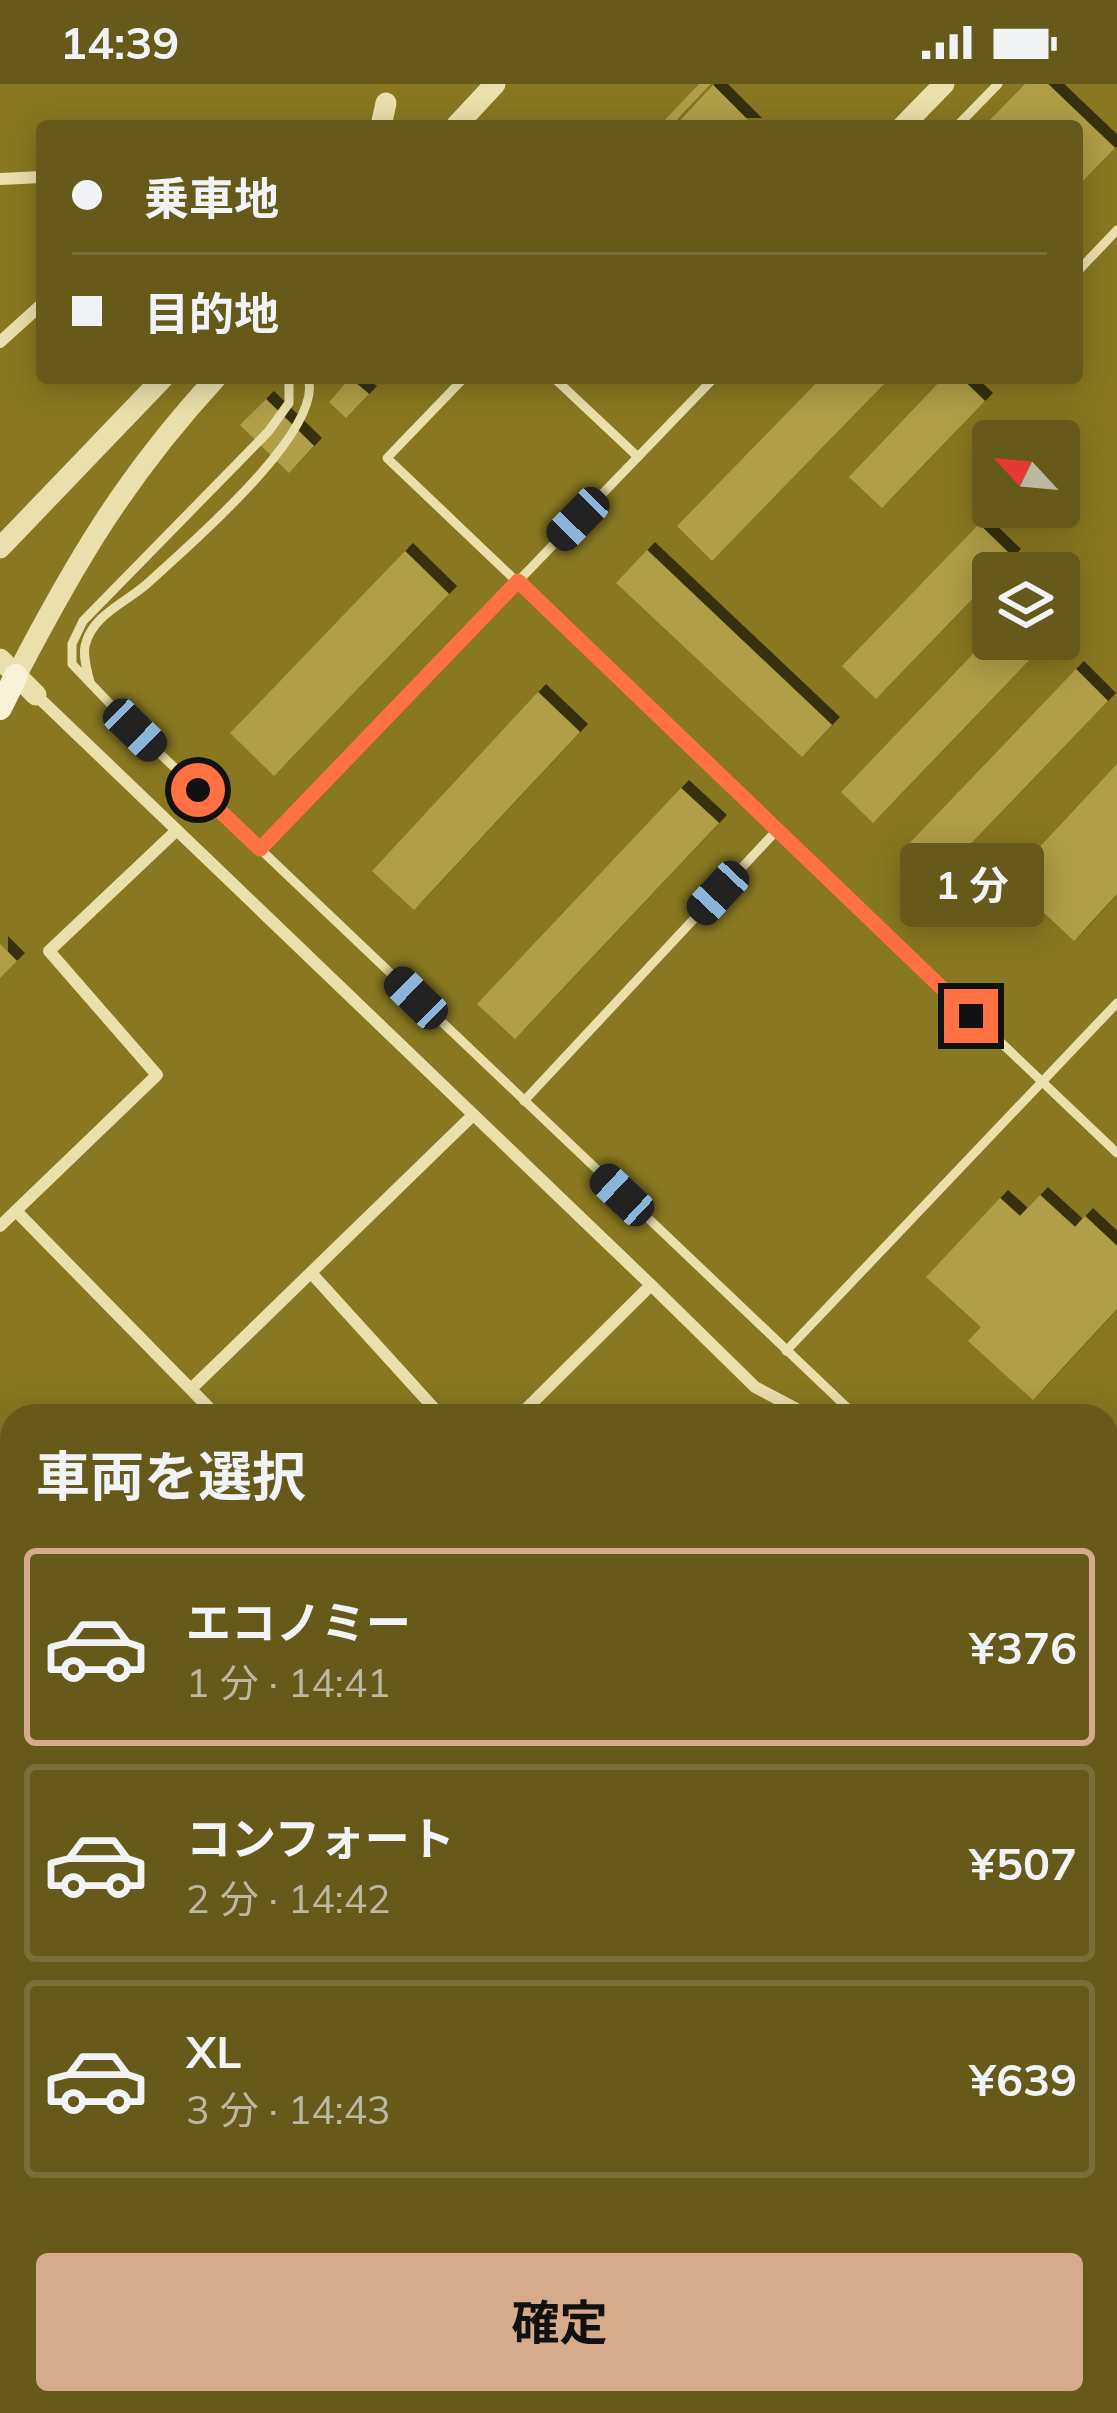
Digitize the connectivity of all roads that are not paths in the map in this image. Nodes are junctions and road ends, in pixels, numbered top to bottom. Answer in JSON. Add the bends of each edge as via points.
{"nodes":[{"id":1,"x":495,"y":84,"type":"edge"},
{"id":2,"x":944,"y":84,"type":"edge"},
{"id":3,"x":998,"y":84,"type":"edge"},
{"id":4,"x":462,"y":120,"type":"edge"},
{"id":5,"x":909,"y":120,"type":"edge"},
{"id":6,"x":963,"y":120,"type":"edge"},
{"id":7,"x":36,"y":177,"type":"edge"},
{"id":8,"x":0,"y":179,"type":"edge"},
{"id":9,"x":1117,"y":230,"type":"edge"},
{"id":10,"x":1083,"y":266,"type":"edge"},
{"id":11,"x":36,"y":310,"type":"edge"},
{"id":12,"x":0,"y":343,"type":"edge"},
{"id":13,"x":157,"y":384,"type":"edge"},
{"id":14,"x":211,"y":384,"type":"edge"},
{"id":15,"x":289,"y":384,"type":"edge"},
{"id":16,"x":307,"y":384,"type":"edge"},
{"id":17,"x":458,"y":384,"type":"edge"},
{"id":18,"x":560,"y":384,"type":"edge"},
{"id":19,"x":708,"y":384,"type":"edge"},
{"id":20,"x":638,"y":457,"type":"junction"},
{"id":21,"x":0,"y":548,"type":"edge"},
{"id":22,"x":518,"y":581,"type":"junction"},
{"id":23,"x":8,"y":668,"type":"edge"},
{"id":24,"x":91,"y":684,"type":"junction"},
{"id":25,"x":36,"y":695,"type":"joint"},
{"id":26,"x":0,"y":708,"type":"edge"},
{"id":27,"x":777,"y":830,"type":"junction"},
{"id":28,"x":176,"y":831,"type":"junction"},
{"id":29,"x":260,"y":849,"type":"junction"},
{"id":30,"x":1117,"y":1004,"type":"edge"},
{"id":31,"x":1040,"y":1082,"type":"junction"},
{"id":32,"x":524,"y":1101,"type":"junction"},
{"id":33,"x":471,"y":1117,"type":"junction"},
{"id":34,"x":1117,"y":1153,"type":"edge"},
{"id":35,"x":16,"y":1211,"type":"junction"},
{"id":36,"x":0,"y":1226,"type":"edge"},
{"id":37,"x":314,"y":1275,"type":"junction"},
{"id":38,"x":651,"y":1285,"type":"junction"},
{"id":39,"x":787,"y":1351,"type":"junction"},
{"id":40,"x":192,"y":1388,"type":"junction"},
{"id":41,"x":206,"y":1404,"type":"edge"},
{"id":42,"x":430,"y":1404,"type":"edge"},
{"id":43,"x":531,"y":1404,"type":"edge"},
{"id":44,"x":787,"y":1404,"type":"edge"},
{"id":45,"x":843,"y":1404,"type":"edge"}],
"edges":[{"from":1,"to":4,"type":"street"},
{"from":2,"to":5,"type":"street"},
{"from":3,"to":6,"type":"lane"},
{"from":7,"to":8,"type":"street"},
{"from":9,"to":10,"type":"lane"},
{"from":11,"to":12,"type":"street"},
{"from":13,"to":21,"type":"street"},
{"from":14,"to":23,"type":"street","via":[[121,491]]},
{"from":15,"to":24,"type":"lane","via":[[289,403],[268,432],[83,621],[72,664]]},
{"from":16,"to":24,"type":"lane","via":[[304,419],[284,448],[95,626],[85,644]]},
{"from":17,"to":22,"type":"lane","via":[[387,458]]},
{"from":18,"to":20,"type":"lane"},
{"from":19,"to":20,"type":"lane"},
{"from":20,"to":22,"type":"lane"},
{"from":22,"to":27,"type":"lane"},
{"from":22,"to":29,"type":"lane"},
{"from":23,"to":25,"type":"street"},
{"from":23,"to":26,"type":"main road"},
{"from":24,"to":29,"type":"lane"},
{"from":25,"to":28,"type":"street"},
{"from":27,"to":31,"type":"lane"},
{"from":27,"to":32,"type":"lane"},
{"from":28,"to":33,"type":"street"},
{"from":28,"to":35,"type":"street","via":[[49,951],[157,1076]]},
{"from":29,"to":32,"type":"lane"},
{"from":30,"to":31,"type":"lane"},
{"from":31,"to":34,"type":"lane"},
{"from":31,"to":39,"type":"lane"},
{"from":32,"to":39,"type":"lane"},
{"from":33,"to":37,"type":"street"},
{"from":33,"to":38,"type":"street"},
{"from":35,"to":36,"type":"street"},
{"from":35,"to":40,"type":"street"},
{"from":37,"to":40,"type":"street"},
{"from":37,"to":42,"type":"street"},
{"from":38,"to":43,"type":"street"},
{"from":38,"to":44,"type":"street","via":[[754,1387]]},
{"from":39,"to":45,"type":"lane"},
{"from":40,"to":41,"type":"street"}]}
